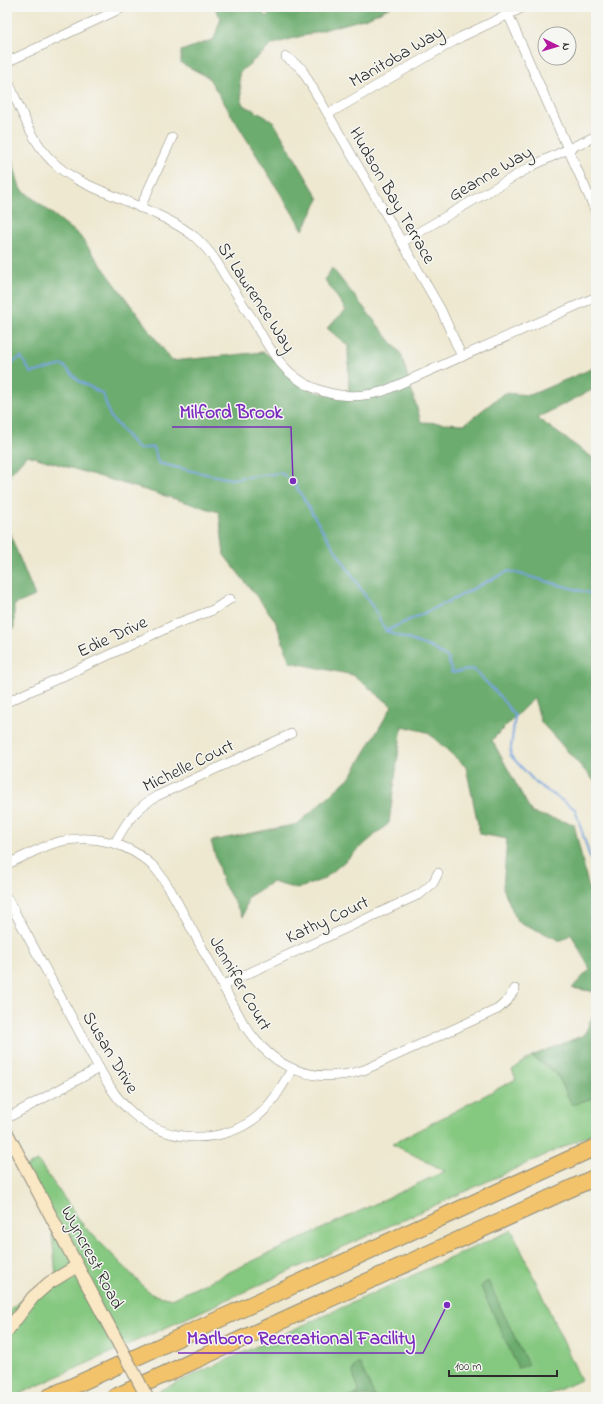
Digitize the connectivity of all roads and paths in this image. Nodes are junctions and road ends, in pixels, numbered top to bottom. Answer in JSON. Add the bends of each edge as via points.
{"nodes":[{"id":1,"x":124,"y":7,"type":"edge"},
{"id":2,"x":524,"y":7,"type":"edge"},
{"id":3,"x":508,"y":14,"type":"junction"},
{"id":4,"x":286,"y":57,"type":"dead end"},
{"id":5,"x":7,"y":62,"type":"edge"},
{"id":6,"x":7,"y":79,"type":"edge"},
{"id":7,"x":328,"y":114,"type":"junction"},
{"id":8,"x":596,"y":136,"type":"edge"},
{"id":9,"x":172,"y":138,"type":"dead end"},
{"id":10,"x":568,"y":149,"type":"junction"},
{"id":11,"x":140,"y":208,"type":"junction"},
{"id":12,"x":596,"y":212,"type":"edge"},
{"id":13,"x":402,"y":242,"type":"junction"},
{"id":14,"x":596,"y":297,"type":"edge"},
{"id":15,"x":462,"y":357,"type":"junction"},
{"id":16,"x":230,"y":599,"type":"dead end"},
{"id":17,"x":7,"y":702,"type":"edge"},
{"id":18,"x":291,"y":734,"type":"dead end"},
{"id":19,"x":115,"y":843,"type":"junction"},
{"id":20,"x":7,"y":864,"type":"edge"},
{"id":21,"x":438,"y":873,"type":"dead end"},
{"id":22,"x":7,"y":898,"type":"edge"},
{"id":23,"x":223,"y":986,"type":"junction"},
{"id":24,"x":515,"y":989,"type":"dead end"},
{"id":25,"x":99,"y":1068,"type":"junction"},
{"id":26,"x":292,"y":1069,"type":"junction"},
{"id":27,"x":7,"y":1118,"type":"edge"},
{"id":28,"x":7,"y":1133,"type":"edge"},
{"id":29,"x":596,"y":1147,"type":"edge"},
{"id":30,"x":596,"y":1178,"type":"edge"},
{"id":31,"x":77,"y":1266,"type":"junction"},
{"id":32,"x":7,"y":1331,"type":"edge"},
{"id":33,"x":50,"y":1397,"type":"edge"},
{"id":34,"x":115,"y":1397,"type":"edge"},
{"id":35,"x":147,"y":1397,"type":"edge"}],
"edges":[{"from":1,"to":5,"type":"street"},
{"from":2,"to":3,"type":"street","name":"Manitoba Way"},
{"from":3,"to":7,"type":"street","name":"Manitoba Way","via":[[461,37]]},
{"from":3,"to":10,"type":"street"},
{"from":4,"to":7,"type":"street","name":"Hudson Bay Terrace","via":[[301,68]]},
{"from":6,"to":11,"type":"street","name":"St Lawrence Way","via":[[35,138],[51,160],[76,179]]},
{"from":7,"to":13,"type":"street","name":"Hudson Bay Terrace"},
{"from":8,"to":10,"type":"street","name":"Geanne Way"},
{"from":9,"to":11,"type":"street"},
{"from":10,"to":12,"type":"street"},
{"from":10,"to":13,"type":"street","name":"Geanne Way","via":[[534,165]]},
{"from":11,"to":15,"type":"street","name":"St Lawrence Way","via":[[182,228],[205,247],[276,358],[295,377],[316,389],[349,396],[374,394]]},
{"from":13,"to":15,"type":"street","name":"Hudson Bay Terrace","via":[[441,310]]},
{"from":14,"to":15,"type":"street","name":"St Lawrence Way"},
{"from":16,"to":17,"type":"street","name":"Edie Drive","via":[[213,610],[178,623]]},
{"from":18,"to":19,"type":"street","name":"Michelle Court","via":[[157,796],[133,815]]},
{"from":19,"to":20,"type":"street","name":"Jennifer Court","via":[[93,839],[70,840],[47,846]]},
{"from":19,"to":23,"type":"street","name":"Jennifer Court","via":[[145,859],[162,876]]},
{"from":21,"to":23,"type":"street","name":"Kathy Court","via":[[433,883],[420,894]]},
{"from":22,"to":25,"type":"street","name":"Susan Drive"},
{"from":23,"to":26,"type":"street","name":"Jennifer Court","via":[[253,1038],[267,1053]]},
{"from":24,"to":26,"type":"street","name":"Jennifer Court","via":[[498,1009],[364,1070],[329,1076]]},
{"from":25,"to":26,"type":"street","name":"Susan Drive","via":[[115,1095],[138,1118],[167,1133],[198,1137],[227,1132],[253,1119],[273,1100]]},
{"from":25,"to":27,"type":"street"},
{"from":28,"to":31,"type":"street","name":"Wyncrest Road"},
{"from":29,"to":33,"type":"highway"},
{"from":30,"to":34,"type":"highway"},
{"from":31,"to":32,"type":"street","via":[[38,1292]]},
{"from":31,"to":35,"type":"street","name":"Wyncrest Road","bridge":true}]}
